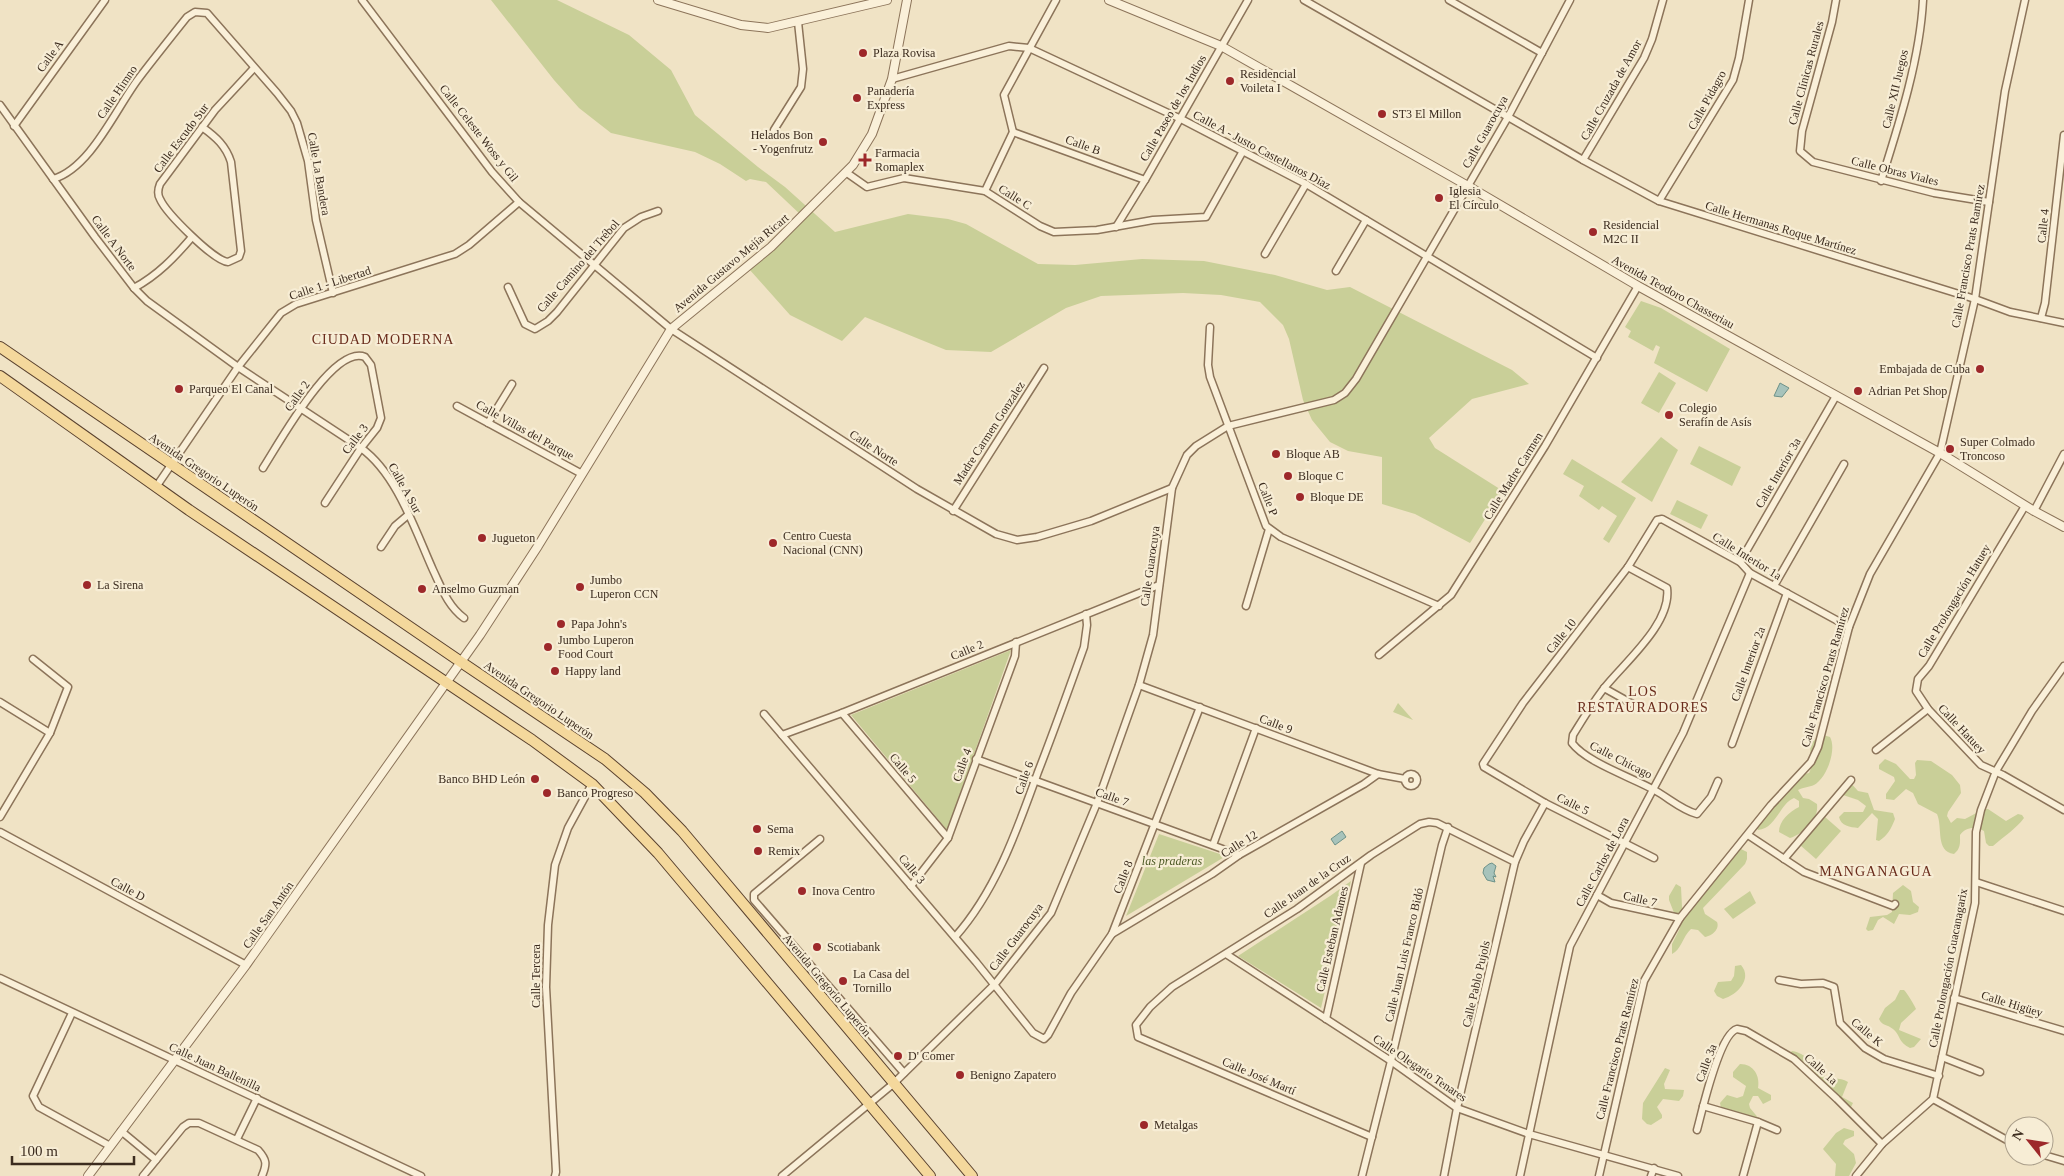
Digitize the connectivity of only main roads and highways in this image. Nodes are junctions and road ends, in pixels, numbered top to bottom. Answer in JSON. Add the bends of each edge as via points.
{"nodes":[{"id":1,"x":0,"y":346,"type":"edge"},
{"id":2,"x":0,"y":376,"type":"edge"},
{"id":3,"x":930,"y":1176,"type":"edge"},
{"id":4,"x":972,"y":1176,"type":"edge"}],
"edges":[{"from":1,"to":4,"type":"main road","name":"Avenida Gregorio Luperón","via":[[606,759],[682,831]]},
{"from":2,"to":3,"type":"main road","via":[[156,487],[532,740],[592,784],[658,853]]}]}
